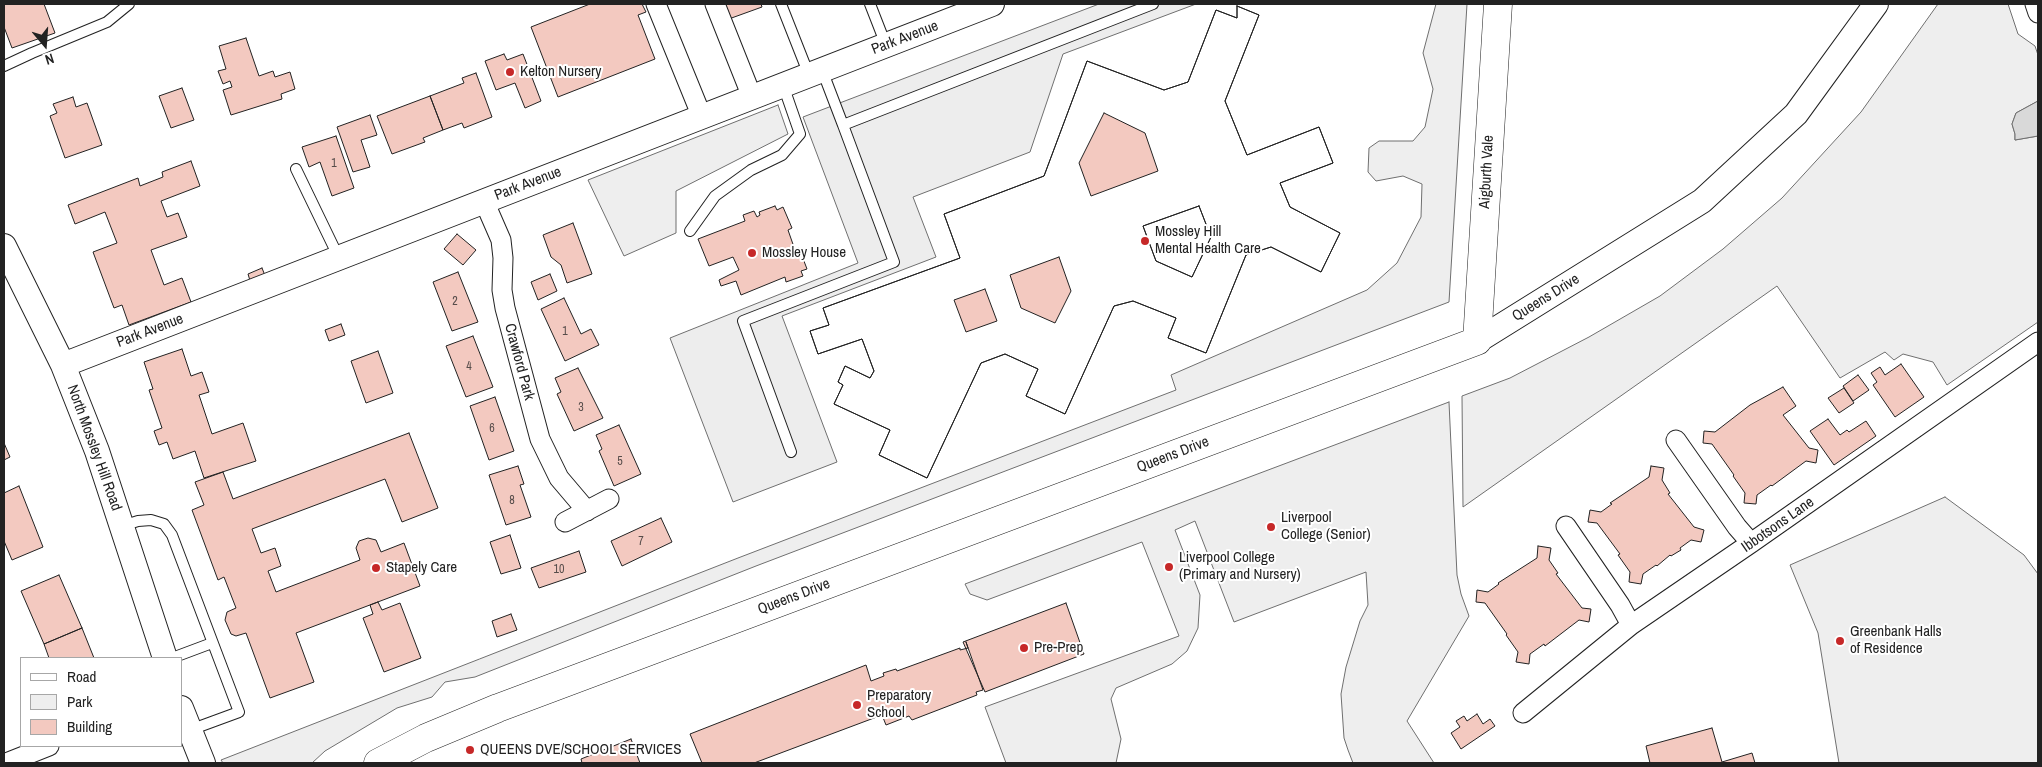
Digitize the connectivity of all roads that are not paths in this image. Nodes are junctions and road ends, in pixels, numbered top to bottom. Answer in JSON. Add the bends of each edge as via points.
{"nodes":[{"id":1,"x":129,"y":4,"type":"edge"},
{"id":2,"x":656,"y":4,"type":"edge"},
{"id":3,"x":715,"y":4,"type":"edge"},
{"id":4,"x":781,"y":4,"type":"edge"},
{"id":5,"x":870,"y":4,"type":"edge"},
{"id":6,"x":992,"y":4,"type":"edge"},
{"id":7,"x":1153,"y":4,"type":"edge"},
{"id":8,"x":1498,"y":4,"type":"edge"},
{"id":9,"x":1876,"y":4,"type":"edge"},
{"id":10,"x":2035,"y":4,"type":"edge"},
{"id":11,"x":959,"y":10,"type":"edge"},
{"id":12,"x":2038,"y":13,"type":"edge"},
{"id":13,"x":886,"y":45,"type":"junction"},
{"id":14,"x":4,"y":66,"type":"edge"},
{"id":15,"x":815,"y":72,"type":"junction"},
{"id":16,"x":783,"y":85,"type":"junction"},
{"id":17,"x":752,"y":97,"type":"junction"},
{"id":18,"x":702,"y":116,"type":"junction"},
{"id":19,"x":843,"y":125,"type":"junction"},
{"id":20,"x":296,"y":169,"type":"dead end"},
{"id":21,"x":484,"y":201,"type":"junction"},
{"id":22,"x":690,"y":231,"type":"dead end"},
{"id":23,"x":4,"y":246,"type":"edge"},
{"id":24,"x":339,"y":258,"type":"junction"},
{"id":25,"x":1478,"y":340,"type":"junction"},
{"id":26,"x":2038,"y":342,"type":"edge"},
{"id":27,"x":63,"y":365,"type":"junction"},
{"id":28,"x":1676,"y":440,"type":"dead end"},
{"id":29,"x":791,"y":452,"type":"dead end"},
{"id":30,"x":609,"y":499,"type":"dead end"},
{"id":31,"x":586,"y":510,"type":"junction"},
{"id":32,"x":565,"y":522,"type":"dead end"},
{"id":33,"x":122,"y":526,"type":"junction"},
{"id":34,"x":1566,"y":526,"type":"dead end"},
{"id":35,"x":1751,"y":543,"type":"junction"},
{"id":36,"x":1631,"y":625,"type":"junction"},
{"id":37,"x":212,"y":643,"type":"junction"},
{"id":38,"x":165,"y":657,"type":"edge"},
{"id":39,"x":175,"y":657,"type":"edge"},
{"id":40,"x":182,"y":711,"type":"edge"},
{"id":41,"x":1522,"y":713,"type":"dead end"},
{"id":42,"x":189,"y":731,"type":"junction"},
{"id":43,"x":46,"y":747,"type":"edge"},
{"id":44,"x":6,"y":763,"type":"edge"},
{"id":45,"x":202,"y":763,"type":"edge"},
{"id":46,"x":378,"y":763,"type":"edge"}],
"edges":[{"from":1,"to":14,"type":"lane","via":[[107,22]]},
{"from":2,"to":18,"type":"street"},
{"from":3,"to":17,"type":"street"},
{"from":4,"to":15,"type":"lane"},
{"from":5,"to":13,"type":"lane"},
{"from":6,"to":11,"type":"street","name":"Park Avenue"},
{"from":7,"to":19,"type":"lane"},
{"from":8,"to":25,"type":"main road","name":"Aigburth Vale"},
{"from":9,"to":25,"type":"street","name":"Queens Drive","via":[[1796,114],[1702,201]]},
{"from":10,"to":12,"type":"street"},
{"from":11,"to":13,"type":"street","name":"Park Avenue"},
{"from":13,"to":15,"type":"street","name":"Park Avenue"},
{"from":15,"to":16,"type":"street","name":"Park Avenue"},
{"from":15,"to":19,"type":"lane"},
{"from":16,"to":17,"type":"street","name":"Park Avenue"},
{"from":16,"to":22,"type":"lane","via":[[800,134],[782,155],[751,170],[715,196]]},
{"from":17,"to":18,"type":"street","name":"Park Avenue"},
{"from":18,"to":21,"type":"street","name":"Park Avenue"},
{"from":19,"to":29,"type":"lane","via":[[894,262],[743,320]]},
{"from":20,"to":24,"type":"lane"},
{"from":21,"to":24,"type":"street","name":"Park Avenue"},
{"from":21,"to":31,"type":"street","name":"Crawford Park","via":[[501,240],[505,308],[540,439],[558,478]]},
{"from":23,"to":27,"type":"street","name":"North Mossley Hill Road"},
{"from":24,"to":27,"type":"street","name":"Park Avenue"},
{"from":25,"to":46,"type":"main road","name":"Queens Drive","via":[[498,708],[426,738]]},
{"from":26,"to":35,"type":"street","name":"Ibbotsons Lane"},
{"from":27,"to":33,"type":"street","name":"North Mossley Hill Road"},
{"from":28,"to":35,"type":"street"},
{"from":30,"to":31,"type":"street"},
{"from":31,"to":32,"type":"street"},
{"from":33,"to":37,"type":"lane","via":[[151,520],[164,524],[172,534]]},
{"from":33,"to":38,"type":"street","name":"North Mossley Hill Road"},
{"from":34,"to":36,"type":"street"},
{"from":35,"to":36,"type":"street","name":"Ibbotsons Lane"},
{"from":36,"to":41,"type":"street","name":"Ibbotsons Lane"},
{"from":37,"to":39,"type":"lane"},
{"from":37,"to":42,"type":"lane","via":[[239,712]]},
{"from":40,"to":42,"type":"street"},
{"from":42,"to":45,"type":"street"},
{"from":43,"to":44,"type":"street"}]}
